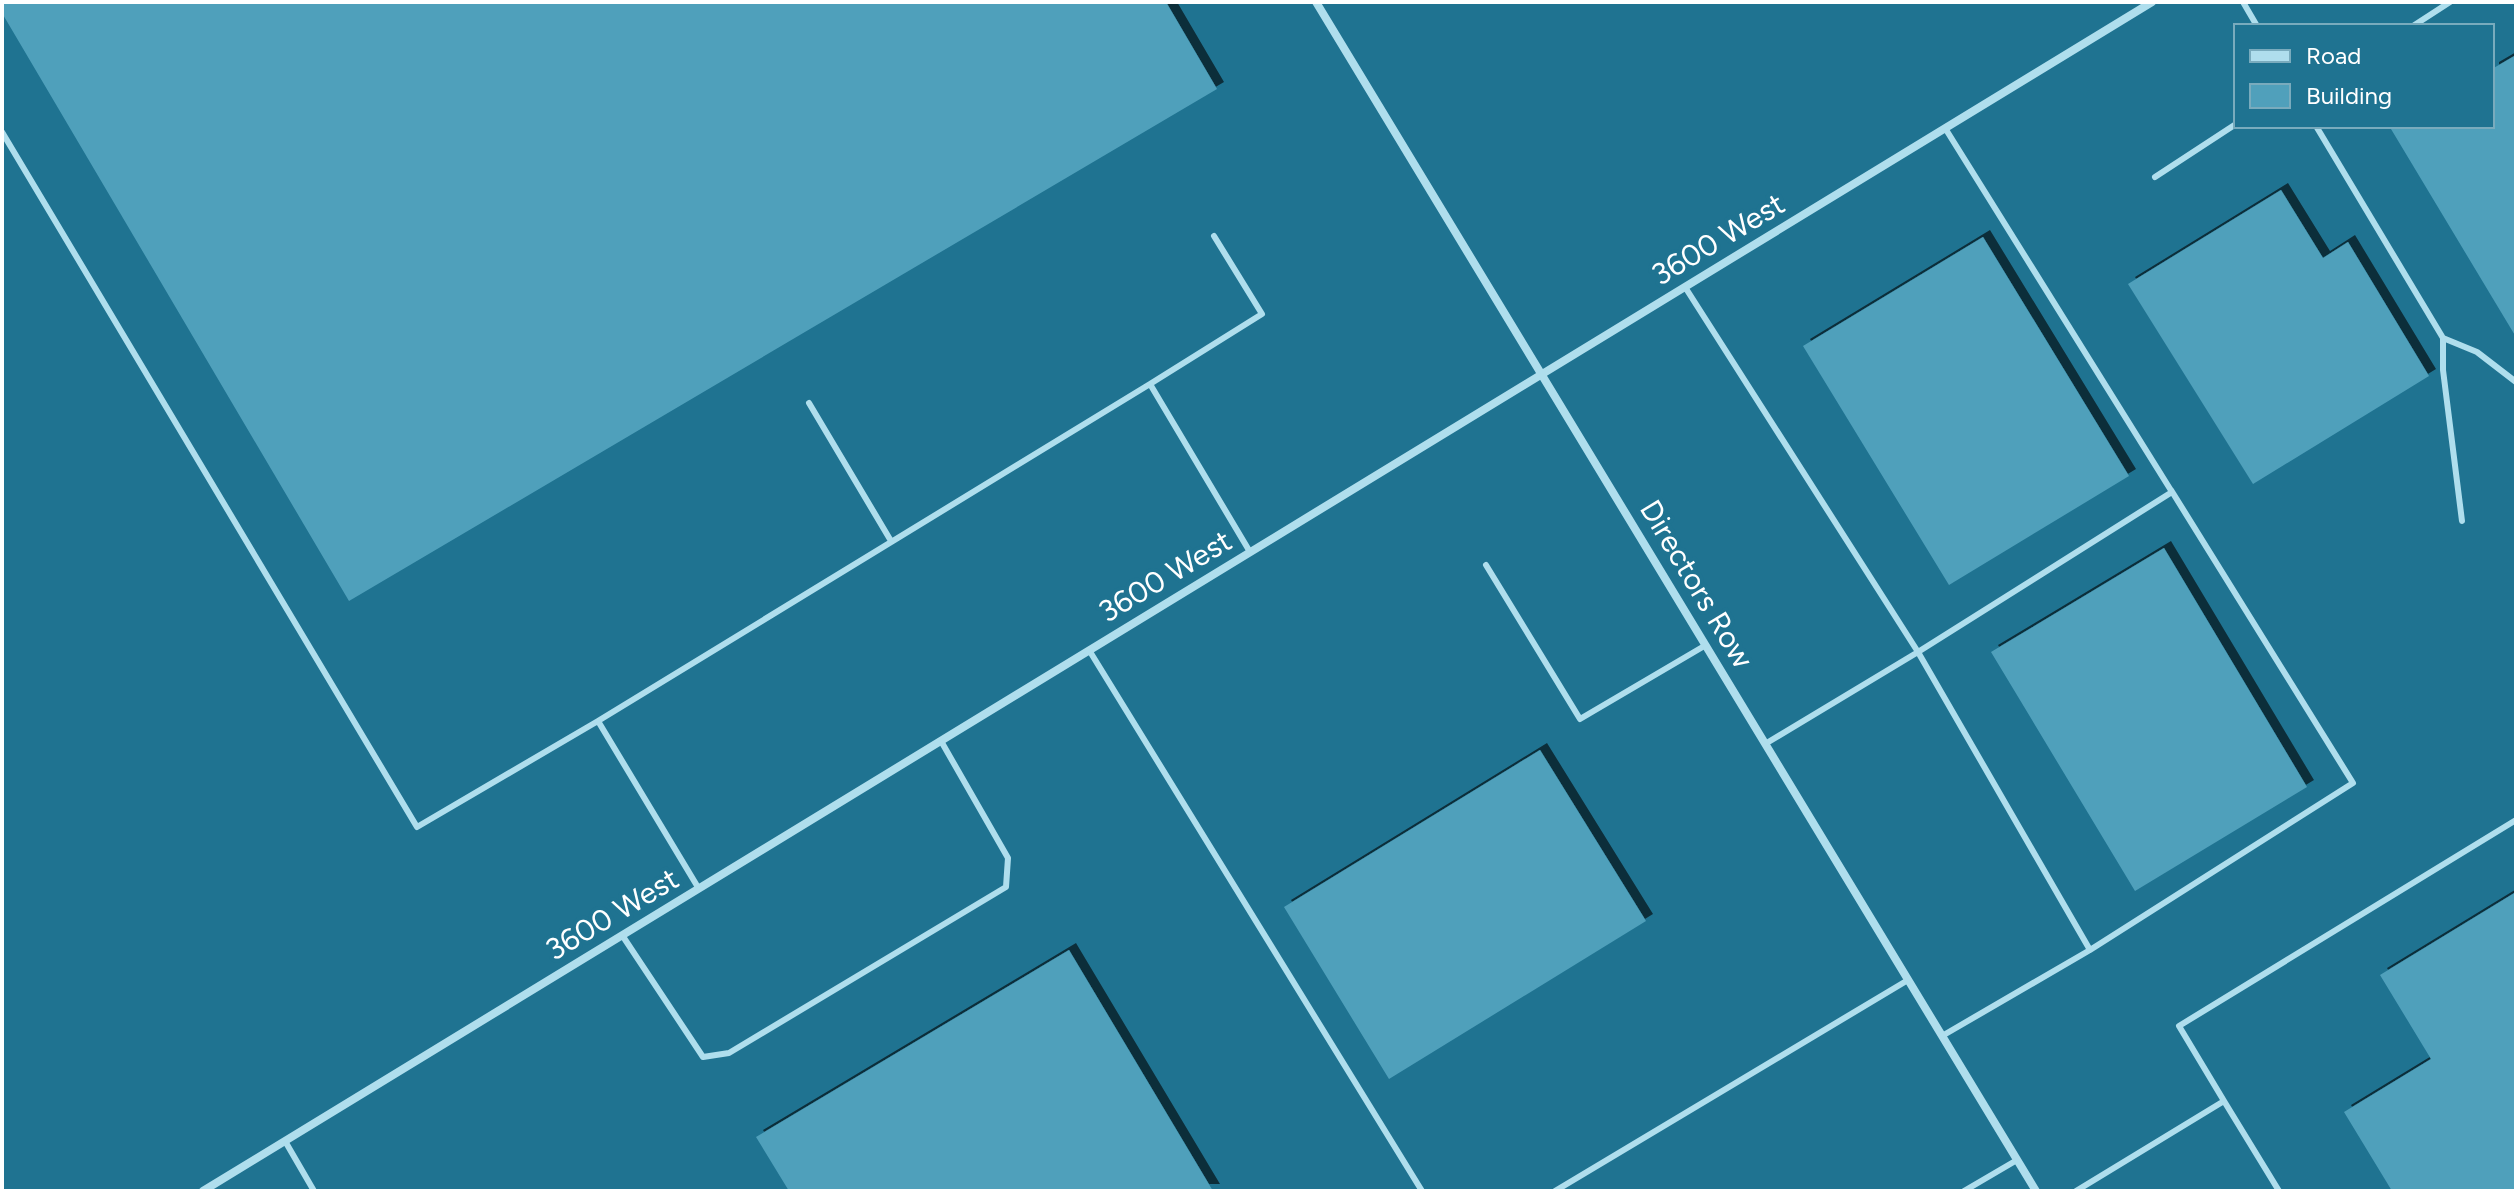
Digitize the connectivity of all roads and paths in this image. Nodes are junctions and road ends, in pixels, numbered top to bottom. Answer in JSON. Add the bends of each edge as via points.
{"nodes":[{"id":1,"x":1316,"y":2,"type":"edge"},
{"id":2,"x":2152,"y":2,"type":"edge"},
{"id":3,"x":2243,"y":2,"type":"edge"},
{"id":4,"x":2450,"y":2,"type":"edge"},
{"id":5,"x":2256,"y":24,"type":"edge"},
{"id":6,"x":2416,"y":24,"type":"edge"},
{"id":7,"x":2234,"y":125,"type":"edge"},
{"id":8,"x":1945,"y":128,"type":"junction"},
{"id":9,"x":2317,"y":128,"type":"edge"},
{"id":10,"x":2,"y":132,"type":"edge"},
{"id":11,"x":2155,"y":177,"type":"dead end"},
{"id":12,"x":1214,"y":236,"type":"dead end"},
{"id":13,"x":1685,"y":287,"type":"junction"},
{"id":14,"x":2443,"y":338,"type":"junction"},
{"id":15,"x":1542,"y":374,"type":"junction"},
{"id":16,"x":2516,"y":382,"type":"edge"},
{"id":17,"x":1150,"y":384,"type":"junction"},
{"id":18,"x":809,"y":403,"type":"dead end"},
{"id":19,"x":2171,"y":490,"type":"junction"},
{"id":20,"x":2462,"y":521,"type":"dead end"},
{"id":21,"x":891,"y":541,"type":"junction"},
{"id":22,"x":1250,"y":552,"type":"junction"},
{"id":23,"x":1486,"y":565,"type":"dead end"},
{"id":24,"x":1706,"y":645,"type":"junction"},
{"id":25,"x":1089,"y":650,"type":"junction"},
{"id":26,"x":1918,"y":652,"type":"junction"},
{"id":27,"x":598,"y":721,"type":"junction"},
{"id":28,"x":941,"y":741,"type":"junction"},
{"id":29,"x":1765,"y":744,"type":"junction"},
{"id":30,"x":2516,"y":820,"type":"edge"},
{"id":31,"x":699,"y":889,"type":"junction"},
{"id":32,"x":622,"y":935,"type":"junction"},
{"id":33,"x":2090,"y":950,"type":"junction"},
{"id":34,"x":1908,"y":980,"type":"junction"},
{"id":35,"x":1942,"y":1036,"type":"junction"},
{"id":36,"x":2224,"y":1101,"type":"junction"},
{"id":37,"x":285,"y":1141,"type":"junction"},
{"id":38,"x":2017,"y":1160,"type":"junction"},
{"id":39,"x":203,"y":1191,"type":"edge"},
{"id":40,"x":314,"y":1191,"type":"edge"},
{"id":41,"x":1422,"y":1191,"type":"edge"},
{"id":42,"x":1555,"y":1191,"type":"edge"},
{"id":43,"x":1964,"y":1191,"type":"edge"},
{"id":44,"x":2036,"y":1191,"type":"edge"},
{"id":45,"x":2076,"y":1191,"type":"edge"},
{"id":46,"x":2279,"y":1191,"type":"edge"}],
"edges":[{"from":1,"to":15,"type":"street","name":"Directors Row"},
{"from":2,"to":8,"type":"street","name":"3600 West"},
{"from":3,"to":5,"type":"lane"},
{"from":4,"to":6,"type":"lane"},
{"from":7,"to":11,"type":"lane"},
{"from":8,"to":13,"type":"street","name":"3600 West"},
{"from":8,"to":19,"type":"lane"},
{"from":9,"to":14,"type":"lane"},
{"from":10,"to":27,"type":"lane","via":[[417,827]]},
{"from":12,"to":17,"type":"lane","via":[[1262,314]]},
{"from":13,"to":15,"type":"street","name":"3600 West"},
{"from":13,"to":26,"type":"lane"},
{"from":14,"to":16,"type":"lane","via":[[2477,352]]},
{"from":14,"to":20,"type":"lane"},
{"from":15,"to":22,"type":"street","name":"3600 West"},
{"from":15,"to":24,"type":"street","name":"Directors Row"},
{"from":17,"to":21,"type":"lane"},
{"from":17,"to":22,"type":"lane"},
{"from":18,"to":21,"type":"lane"},
{"from":19,"to":26,"type":"lane"},
{"from":19,"to":33,"type":"lane","via":[[2353,783]]},
{"from":21,"to":27,"type":"lane"},
{"from":22,"to":25,"type":"street","name":"3600 West"},
{"from":23,"to":24,"type":"lane","via":[[1580,719]]},
{"from":24,"to":29,"type":"street","name":"Directors Row"},
{"from":25,"to":28,"type":"street","name":"3600 West"},
{"from":25,"to":41,"type":"lane"},
{"from":26,"to":29,"type":"lane"},
{"from":26,"to":33,"type":"lane"},
{"from":27,"to":31,"type":"lane"},
{"from":28,"to":31,"type":"street","name":"3600 West"},
{"from":28,"to":32,"type":"lane","via":[[1008,858],[1006,887],[729,1053],[703,1057]]},
{"from":29,"to":34,"type":"street","name":"Directors Row"},
{"from":30,"to":36,"type":"lane","via":[[2179,1026]]},
{"from":31,"to":32,"type":"street","name":"3600 West"},
{"from":32,"to":37,"type":"street","name":"3600 West"},
{"from":33,"to":35,"type":"lane"},
{"from":34,"to":35,"type":"street","name":"Directors Row"},
{"from":34,"to":42,"type":"lane"},
{"from":35,"to":38,"type":"street","name":"Directors Row"},
{"from":36,"to":45,"type":"lane"},
{"from":36,"to":46,"type":"lane"},
{"from":37,"to":39,"type":"street","name":"3600 West"},
{"from":37,"to":40,"type":"lane"},
{"from":38,"to":43,"type":"lane"},
{"from":38,"to":44,"type":"street","name":"Directors Row"}]}
